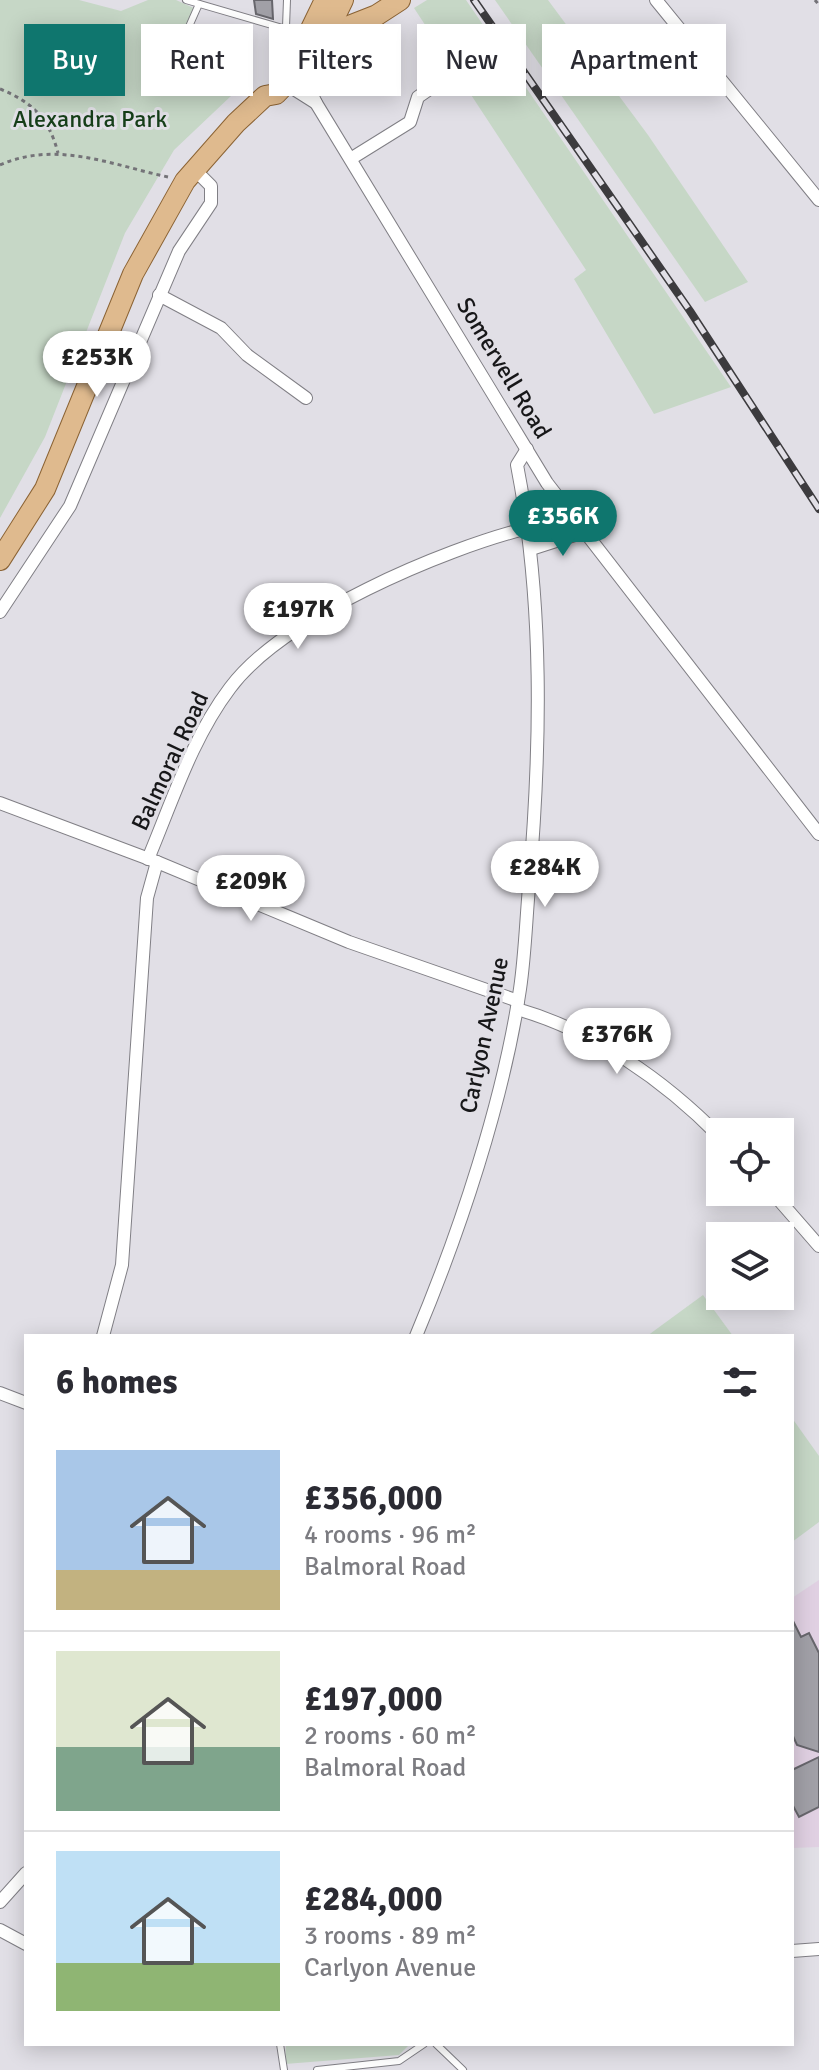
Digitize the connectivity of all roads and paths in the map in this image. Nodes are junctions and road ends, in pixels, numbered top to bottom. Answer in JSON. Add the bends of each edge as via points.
{"nodes":[{"id":1,"x":186,"y":0,"type":"edge"},
{"id":2,"x":287,"y":0,"type":"edge"},
{"id":3,"x":309,"y":0,"type":"edge"},
{"id":4,"x":325,"y":0,"type":"edge"},
{"id":5,"x":343,"y":0,"type":"edge"},
{"id":6,"x":400,"y":0,"type":"edge"},
{"id":7,"x":656,"y":0,"type":"edge"},
{"id":8,"x":815,"y":0,"type":"edge"},
{"id":9,"x":199,"y":4,"type":"junction"},
{"id":10,"x":819,"y":5,"type":"edge"},
{"id":11,"x":190,"y":24,"type":"edge"},
{"id":12,"x":286,"y":24,"type":"edge"},
{"id":13,"x":314,"y":24,"type":"edge"},
{"id":14,"x":319,"y":24,"type":"edge"},
{"id":15,"x":325,"y":24,"type":"edge"},
{"id":16,"x":351,"y":24,"type":"edge"},
{"id":17,"x":269,"y":26,"type":"edge"},
{"id":18,"x":269,"y":83,"type":"edge"},
{"id":19,"x":0,"y":89,"type":"edge"},
{"id":20,"x":269,"y":95,"type":"edge"},
{"id":21,"x":265,"y":96,"type":"junction"},
{"id":22,"x":305,"y":96,"type":"edge"},
{"id":23,"x":313,"y":96,"type":"edge"},
{"id":24,"x":419,"y":96,"type":"edge"},
{"id":25,"x":316,"y":103,"type":"junction"},
{"id":26,"x":58,"y":153,"type":"junction"},
{"id":27,"x":352,"y":158,"type":"junction"},
{"id":28,"x":0,"y":165,"type":"edge"},
{"id":29,"x":190,"y":176,"type":"junction"},
{"id":30,"x":819,"y":200,"type":"edge"},
{"id":31,"x":159,"y":295,"type":"junction"},
{"id":32,"x":306,"y":398,"type":"dead end"},
{"id":33,"x":527,"y":449,"type":"junction"},
{"id":34,"x":528,"y":528,"type":"junction"},
{"id":35,"x":584,"y":532,"type":"junction"},
{"id":36,"x":531,"y":549,"type":"junction"},
{"id":37,"x":0,"y":560,"type":"edge"},
{"id":38,"x":0,"y":612,"type":"edge"},
{"id":39,"x":0,"y":803,"type":"edge"},
{"id":40,"x":819,"y":834,"type":"edge"},
{"id":41,"x":152,"y":861,"type":"junction"},
{"id":42,"x":517,"y":1005,"type":"junction"},
{"id":43,"x":706,"y":1125,"type":"edge"},
{"id":44,"x":784,"y":1206,"type":"edge"},
{"id":45,"x":819,"y":1246,"type":"edge"},
{"id":46,"x":104,"y":1334,"type":"edge"},
{"id":47,"x":417,"y":1334,"type":"edge"},
{"id":48,"x":0,"y":1393,"type":"edge"},
{"id":49,"x":24,"y":1402,"type":"edge"},
{"id":50,"x":24,"y":1875,"type":"edge"},
{"id":51,"x":0,"y":1902,"type":"edge"},
{"id":52,"x":0,"y":1930,"type":"edge"},
{"id":53,"x":24,"y":1943,"type":"edge"},
{"id":54,"x":819,"y":1949,"type":"edge"},
{"id":55,"x":794,"y":1951,"type":"edge"},
{"id":56,"x":280,"y":2046,"type":"edge"},
{"id":57,"x":421,"y":2046,"type":"edge"},
{"id":58,"x":438,"y":2046,"type":"edge"},
{"id":59,"x":284,"y":2070,"type":"edge"},
{"id":60,"x":317,"y":2070,"type":"edge"},
{"id":61,"x":463,"y":2070,"type":"edge"}],
"edges":[{"from":1,"to":9,"type":"lane"},
{"from":2,"to":12,"type":"lane"},
{"from":3,"to":13,"type":"main road"},
{"from":4,"to":14,"type":"main road"},
{"from":5,"to":15,"type":"main road"},
{"from":6,"to":16,"type":"main road"},
{"from":7,"to":30,"type":"street"},
{"from":8,"to":10,"type":"path"},
{"from":9,"to":11,"type":"lane"},
{"from":9,"to":17,"type":"lane"},
{"from":18,"to":21,"type":"main road"},
{"from":19,"to":26,"type":"path","via":[[27,100],[44,118]]},
{"from":20,"to":21,"type":"main road"},
{"from":21,"to":29,"type":"main road"},
{"from":22,"to":25,"type":"street","name":"Somervell Road"},
{"from":23,"to":25,"type":"street","name":"Somervell Road"},
{"from":24,"to":27,"type":"street","via":[[410,122]]},
{"from":25,"to":27,"type":"street","name":"Somervell Road"},
{"from":26,"to":28,"type":"path"},
{"from":26,"to":29,"type":"path"},
{"from":27,"to":33,"type":"street","name":"Somervell Road"},
{"from":29,"to":31,"type":"street","via":[[211,186],[214,194]]},
{"from":29,"to":37,"type":"main road","via":[[133,274],[45,489]]},
{"from":31,"to":32,"type":"street","via":[[221,328],[255,362]]},
{"from":31,"to":38,"type":"street","via":[[70,506]]},
{"from":33,"to":34,"type":"street","name":"Carlyon Avenue","via":[[517,465]]},
{"from":33,"to":35,"type":"street","name":"Somervell Road"},
{"from":34,"to":36,"type":"street","name":"Carlyon Avenue"},
{"from":34,"to":41,"type":"street","name":"Balmoral Road","via":[[460,549],[387,582],[304,625],[254,662],[210,720]]},
{"from":35,"to":36,"type":"street"},
{"from":35,"to":40,"type":"street","name":"Somervell Road"},
{"from":36,"to":42,"type":"street","name":"Carlyon Avenue","via":[[537,738]]},
{"from":39,"to":41,"type":"street"},
{"from":41,"to":42,"type":"street"},
{"from":41,"to":46,"type":"street","name":"Balmoral Road","via":[[122,1265]]},
{"from":42,"to":43,"type":"street","via":[[612,1051]]},
{"from":42,"to":47,"type":"street","name":"Carlyon Avenue","via":[[490,1120]]},
{"from":44,"to":45,"type":"street"},
{"from":48,"to":49,"type":"street"},
{"from":50,"to":51,"type":"street"},
{"from":52,"to":53,"type":"street"},
{"from":54,"to":55,"type":"street"},
{"from":56,"to":59,"type":"lane"},
{"from":57,"to":60,"type":"lane","via":[[399,2061]]},
{"from":58,"to":61,"type":"lane"}]}
